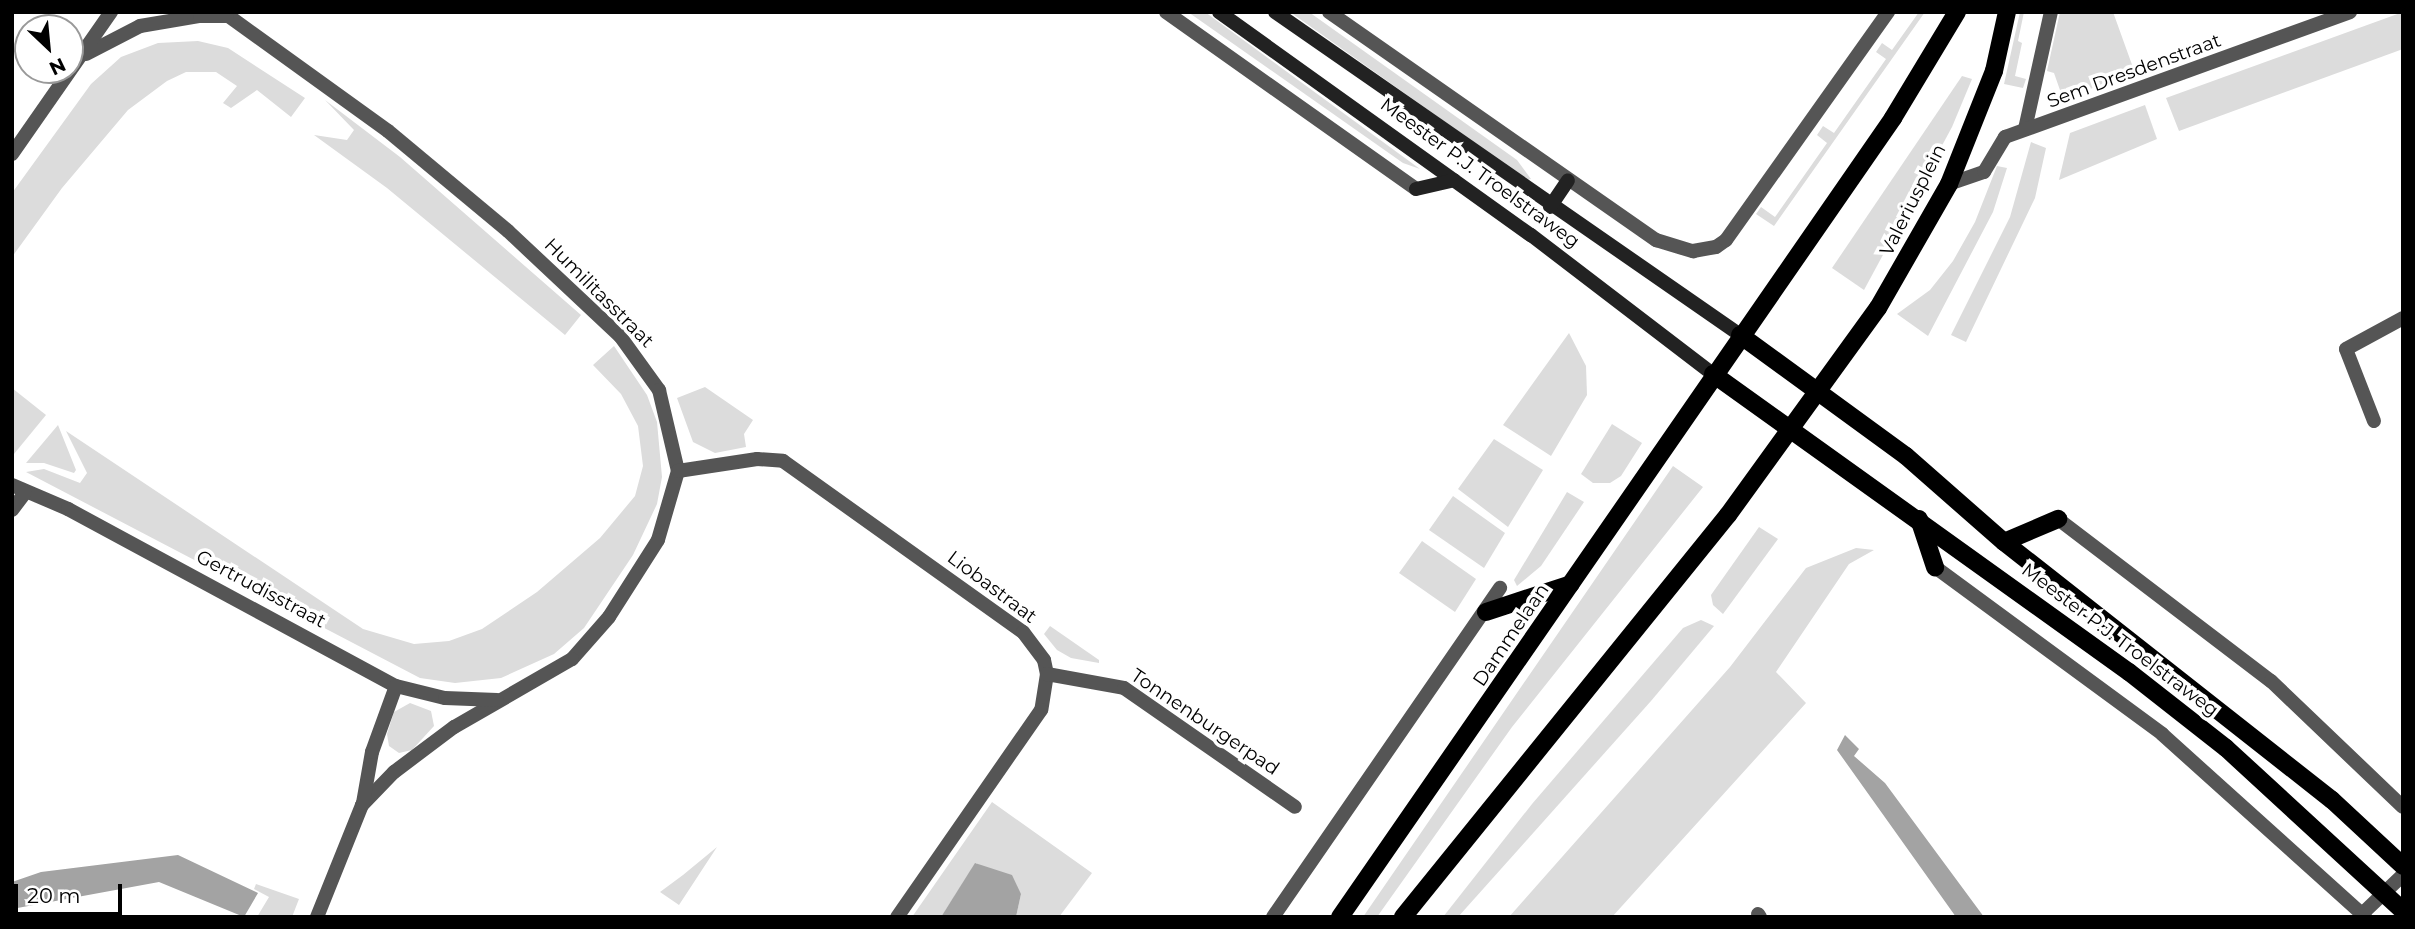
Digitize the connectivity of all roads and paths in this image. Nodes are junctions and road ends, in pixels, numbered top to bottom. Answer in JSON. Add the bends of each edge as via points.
{"nodes":[{"id":1,"x":111,"y":12,"type":"edge"},
{"id":2,"x":1166,"y":12,"type":"edge"},
{"id":3,"x":1219,"y":12,"type":"edge"},
{"id":4,"x":1275,"y":12,"type":"edge"},
{"id":5,"x":1329,"y":12,"type":"edge"},
{"id":6,"x":1888,"y":12,"type":"edge"},
{"id":7,"x":1957,"y":12,"type":"edge"},
{"id":8,"x":2007,"y":12,"type":"edge"},
{"id":9,"x":2051,"y":12,"type":"edge"},
{"id":10,"x":2350,"y":12,"type":"edge"},
{"id":11,"x":225,"y":14,"type":"edge"},
{"id":12,"x":84,"y":53,"type":"edge"},
{"id":13,"x":84,"y":55,"type":"edge"},
{"id":14,"x":62,"y":84,"type":"edge"},
{"id":15,"x":2025,"y":129,"type":"junction"},
{"id":16,"x":12,"y":154,"type":"edge"},
{"id":17,"x":1454,"y":180,"type":"junction"},
{"id":18,"x":1569,"y":180,"type":"junction"},
{"id":19,"x":1949,"y":184,"type":"junction"},
{"id":20,"x":1416,"y":189,"type":"joint"},
{"id":21,"x":1550,"y":207,"type":"junction"},
{"id":22,"x":2403,"y":318,"type":"edge"},
{"id":23,"x":1740,"y":335,"type":"junction"},
{"id":24,"x":1713,"y":374,"type":"junction"},
{"id":25,"x":1819,"y":388,"type":"junction"},
{"id":26,"x":2374,"y":421,"type":"dead end"},
{"id":27,"x":1790,"y":429,"type":"junction"},
{"id":28,"x":678,"y":471,"type":"junction"},
{"id":29,"x":19,"y":489,"type":"edge"},
{"id":30,"x":12,"y":510,"type":"edge"},
{"id":31,"x":1919,"y":519,"type":"junction"},
{"id":32,"x":2058,"y":519,"type":"joint"},
{"id":33,"x":2004,"y":542,"type":"junction"},
{"id":34,"x":1935,"y":567,"type":"joint"},
{"id":35,"x":1571,"y":584,"type":"junction"},
{"id":36,"x":1500,"y":589,"type":"dead end"},
{"id":37,"x":1486,"y":612,"type":"junction"},
{"id":38,"x":1047,"y":674,"type":"junction"},
{"id":39,"x":396,"y":686,"type":"junction"},
{"id":40,"x":499,"y":700,"type":"junction"},
{"id":41,"x":362,"y":805,"type":"junction"},
{"id":42,"x":1295,"y":807,"type":"dead end"},
{"id":43,"x":2403,"y":807,"type":"edge"},
{"id":44,"x":2403,"y":866,"type":"edge"},
{"id":45,"x":2403,"y":875,"type":"edge"},
{"id":46,"x":2385,"y":892,"type":"junction"},
{"id":47,"x":2403,"y":911,"type":"edge"},
{"id":48,"x":2364,"y":915,"type":"edge"},
{"id":49,"x":317,"y":917,"type":"edge"},
{"id":50,"x":897,"y":917,"type":"edge"},
{"id":51,"x":1273,"y":917,"type":"edge"},
{"id":52,"x":1340,"y":917,"type":"edge"},
{"id":53,"x":1403,"y":917,"type":"edge"}],
"edges":[{"from":1,"to":12,"type":"street"},
{"from":2,"to":20,"type":"street"},
{"from":3,"to":17,"type":"main road","name":"Meester P.J. Troelstraweg"},
{"from":4,"to":21,"type":"main road","name":"Meester P.J. Troelstraweg"},
{"from":5,"to":18,"type":"street"},
{"from":6,"to":18,"type":"street","via":[[1734,230],[1716,247],[1679,250],[1656,240]]},
{"from":7,"to":23,"type":"main road","via":[[1893,118]]},
{"from":8,"to":19,"type":"main road","name":"Valeriusplein","via":[[1994,71]]},
{"from":9,"to":15,"type":"street"},
{"from":10,"to":15,"type":"street","name":"Sem Dresdenstraat"},
{"from":11,"to":13,"type":"street","via":[[140,26]]},
{"from":11,"to":28,"type":"street","name":"Humilitasstraat","via":[[388,131],[508,232],[620,336],[659,390]]},
{"from":14,"to":16,"type":"street"},
{"from":15,"to":19,"type":"street","name":"Sem Dresdenstraat","via":[[2001,140],[1984,172]]},
{"from":17,"to":20,"type":"main road"},
{"from":17,"to":24,"type":"main road","name":"Meester P.J. Troelstraweg"},
{"from":18,"to":21,"type":"main road"},
{"from":19,"to":25,"type":"main road","name":"Valeriusplein","via":[[1878,308]]},
{"from":21,"to":23,"type":"main road","name":"Meester P.J. Troelstraweg"},
{"from":22,"to":26,"type":"street","via":[[2346,349]]},
{"from":23,"to":24,"type":"main road"},
{"from":23,"to":25,"type":"main road"},
{"from":24,"to":27,"type":"main road"},
{"from":24,"to":35,"type":"main road","name":"Dammelaan"},
{"from":25,"to":27,"type":"main road","name":"Valeriusplein"},
{"from":25,"to":33,"type":"main road","name":"Meester P.J. Troelstraweg"},
{"from":27,"to":31,"type":"main road","name":"Meester P.J. Troelstraweg"},
{"from":27,"to":53,"type":"main road","via":[[1728,514]]},
{"from":28,"to":38,"type":"street","name":"Liobastraat","via":[[757,459],[794,467],[1023,632],[1037,647]]},
{"from":28,"to":40,"type":"street","name":"Humilitasstraat","via":[[658,540],[609,617],[572,659]]},
{"from":29,"to":30,"type":"street"},
{"from":29,"to":39,"type":"street","name":"Gertrudisstraat","via":[[68,509]]},
{"from":31,"to":34,"type":"main road"},
{"from":31,"to":46,"type":"main road","name":"Meester P.J. Troelstraweg","via":[[2226,748]]},
{"from":32,"to":33,"type":"main road"},
{"from":32,"to":43,"type":"street","via":[[2271,681]]},
{"from":33,"to":44,"type":"main road","name":"Meester P.J. Troelstraweg","via":[[2322,791]]},
{"from":34,"to":48,"type":"street","via":[[2162,734]]},
{"from":35,"to":37,"type":"main road"},
{"from":35,"to":52,"type":"main road","name":"Dammelaan"},
{"from":36,"to":37,"type":"street","name":"Dammelaan"},
{"from":37,"to":51,"type":"street","name":"Dammelaan"},
{"from":38,"to":42,"type":"street","name":"Tonnenburgerpad","via":[[1124,688]]},
{"from":38,"to":50,"type":"street","via":[[1041,710]]},
{"from":39,"to":40,"type":"street","name":"Gertrudisstraat","via":[[445,698]]},
{"from":39,"to":41,"type":"street","name":"Humilitasstraat","via":[[372,752]]},
{"from":40,"to":41,"type":"street","name":"Humilitasstraat","via":[[403,765]]},
{"from":41,"to":49,"type":"street","name":"Humilitasstraat"},
{"from":45,"to":46,"type":"street"},
{"from":46,"to":47,"type":"main road","name":"Meester P.J. Troelstraweg"},
{"from":46,"to":48,"type":"street"}]}
